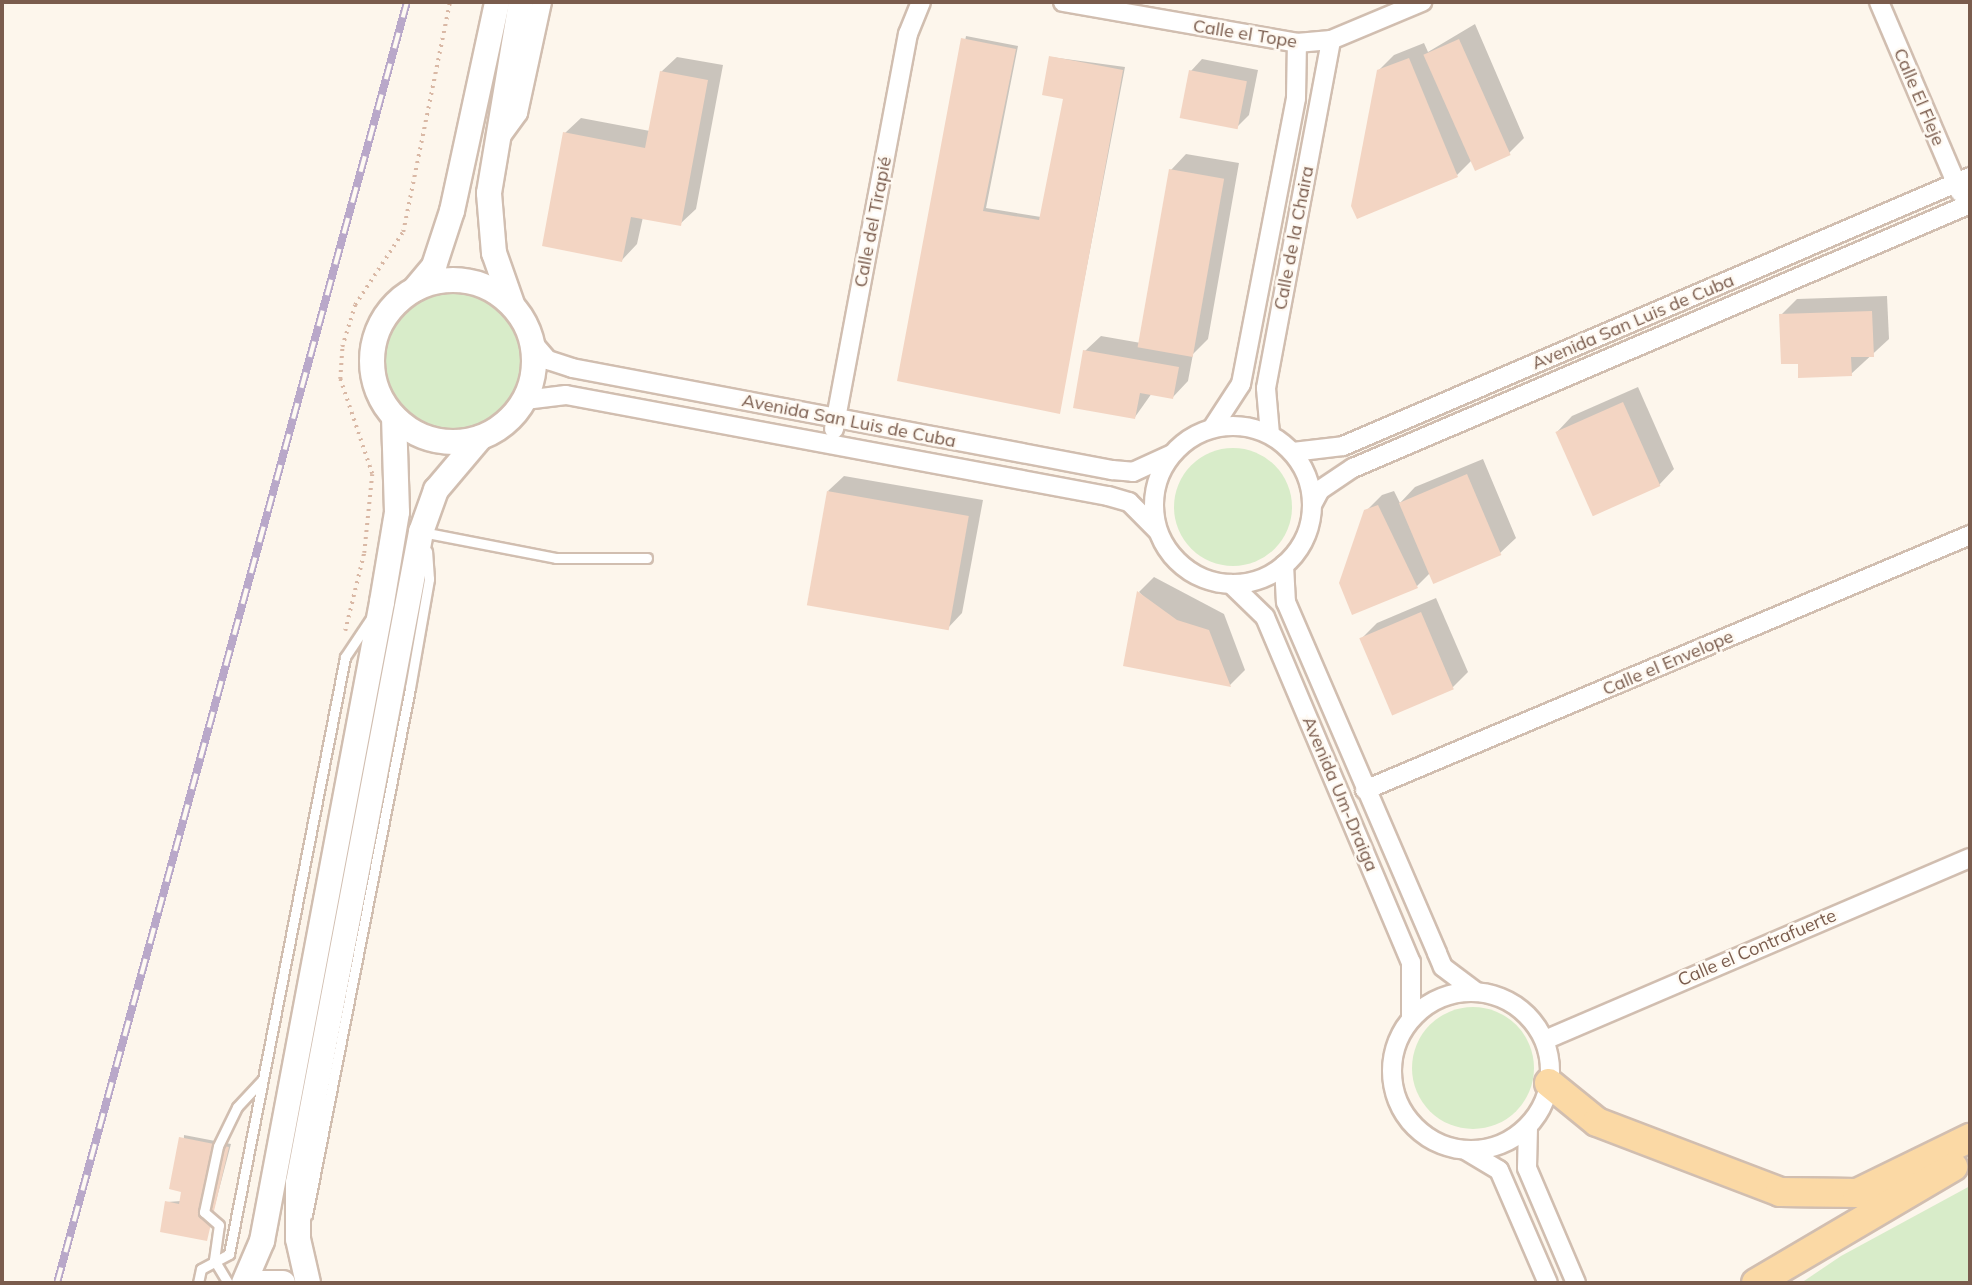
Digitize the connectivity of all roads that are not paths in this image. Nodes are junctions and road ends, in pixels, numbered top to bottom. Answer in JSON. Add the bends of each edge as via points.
{"nodes":[{"id":1,"x":497,"y":2,"type":"edge"},
{"id":2,"x":522,"y":2,"type":"edge"},
{"id":3,"x":542,"y":2,"type":"edge"},
{"id":4,"x":920,"y":2,"type":"edge"},
{"id":5,"x":1063,"y":2,"type":"edge"},
{"id":6,"x":1422,"y":2,"type":"edge"},
{"id":7,"x":1880,"y":2,"type":"edge"},
{"id":8,"x":1331,"y":40,"type":"junction"},
{"id":9,"x":1297,"y":43,"type":"junction"},
{"id":10,"x":495,"y":145,"type":"junction"},
{"id":11,"x":1966,"y":196,"type":"edge"},
{"id":12,"x":415,"y":289,"type":"junction"},
{"id":13,"x":512,"y":305,"type":"junction"},
{"id":14,"x":533,"y":343,"type":"junction"},
{"id":15,"x":525,"y":400,"type":"junction"},
{"id":16,"x":394,"y":418,"type":"junction"},
{"id":17,"x":836,"y":418,"type":"junction"},
{"id":18,"x":1213,"y":427,"type":"junction"},
{"id":19,"x":1270,"y":434,"type":"junction"},
{"id":20,"x":480,"y":438,"type":"junction"},
{"id":21,"x":831,"y":444,"type":"junction"},
{"id":22,"x":1293,"y":452,"type":"junction"},
{"id":23,"x":1170,"y":455,"type":"junction"},
{"id":24,"x":1313,"y":503,"type":"junction"},
{"id":25,"x":1157,"y":530,"type":"junction"},
{"id":26,"x":421,"y":532,"type":"junction"},
{"id":27,"x":1970,"y":535,"type":"edge"},
{"id":28,"x":648,"y":558,"type":"dead end"},
{"id":29,"x":1284,"y":565,"type":"junction"},
{"id":30,"x":1231,"y":584,"type":"junction"},
{"id":31,"x":382,"y":602,"type":"junction"},
{"id":32,"x":1365,"y":790,"type":"junction"},
{"id":33,"x":1970,"y":858,"type":"edge"},
{"id":34,"x":1475,"y":991,"type":"junction"},
{"id":35,"x":1411,"y":1018,"type":"junction"},
{"id":36,"x":1545,"y":1040,"type":"junction"},
{"id":37,"x":263,"y":1079,"type":"junction"},
{"id":38,"x":1549,"y":1083,"type":"junction"},
{"id":39,"x":1528,"y":1127,"type":"junction"},
{"id":40,"x":1970,"y":1138,"type":"edge"},
{"id":41,"x":1464,"y":1150,"type":"junction"},
{"id":42,"x":1970,"y":1158,"type":"edge"},
{"id":43,"x":214,"y":1260,"type":"junction"},
{"id":44,"x":198,"y":1283,"type":"edge"},
{"id":45,"x":228,"y":1283,"type":"edge"},
{"id":46,"x":244,"y":1283,"type":"edge"},
{"id":47,"x":254,"y":1283,"type":"edge"},
{"id":48,"x":283,"y":1283,"type":"edge"},
{"id":49,"x":309,"y":1283,"type":"edge"},
{"id":50,"x":1548,"y":1283,"type":"edge"},
{"id":51,"x":1576,"y":1283,"type":"edge"},
{"id":52,"x":1756,"y":1283,"type":"edge"}],
"edges":[{"from":1,"to":12,"type":"street","via":[[452,211],[434,266]]},
{"from":2,"to":10,"type":"street"},
{"from":3,"to":10,"type":"street","via":[[518,113]]},
{"from":4,"to":17,"type":"street","name":"Calle del Tirapié","via":[[908,34]]},
{"from":5,"to":9,"type":"street","name":"Calle el Tope"},
{"from":6,"to":8,"type":"street","name":"Calle el Tope"},
{"from":7,"to":11,"type":"street","name":"Calle El Fleje"},
{"from":8,"to":9,"type":"street","name":"Calle el Tope"},
{"from":8,"to":19,"type":"street","name":"Calle de la Chaira","via":[[1266,388]]},
{"from":9,"to":18,"type":"street","name":"Calle de la Chaira","via":[[1296,98],[1241,384]]},
{"from":10,"to":13,"type":"street","via":[[490,223]]},
{"from":11,"to":22,"type":"street","name":"Avenida San Luis de Cuba","via":[[1343,446]]},
{"from":11,"to":24,"type":"street","name":"Avenida San Luis de Cuba","via":[[1353,468],[1320,490]]},
{"from":12,"to":13,"type":"street","via":[[456,280],[496,292]]},
{"from":12,"to":16,"type":"street","via":[[383,318],[371,359],[381,400]]},
{"from":13,"to":14,"type":"street"},
{"from":14,"to":15,"type":"street"},
{"from":14,"to":17,"type":"street","name":"Avenida San Luis de Cuba","via":[[548,360],[572,368]]},
{"from":15,"to":20,"type":"street","via":[[513,416]]},
{"from":15,"to":21,"type":"street","name":"Avenida San Luis de Cuba","via":[[566,395]]},
{"from":16,"to":20,"type":"street","via":[[434,440]]},
{"from":16,"to":31,"type":"street","via":[[397,512]]},
{"from":17,"to":21,"type":"street","name":"Calle del Tirapié"},
{"from":17,"to":23,"type":"street","name":"Avenida San Luis de Cuba","via":[[1112,470],[1133,472]]},
{"from":18,"to":19,"type":"street","via":[[1242,426]]},
{"from":18,"to":23,"type":"street"},
{"from":19,"to":22,"type":"street"},
{"from":20,"to":26,"type":"street","via":[[436,490]]},
{"from":21,"to":25,"type":"street","name":"Avenida San Luis de Cuba","via":[[1108,496],[1129,502]]},
{"from":22,"to":24,"type":"street"},
{"from":23,"to":25,"type":"street","via":[[1157,478]]},
{"from":24,"to":29,"type":"street","via":[[1300,548]]},
{"from":25,"to":30,"type":"street","via":[[1185,569]]},
{"from":26,"to":28,"type":"lane","via":[[556,558]]},
{"from":26,"to":49,"type":"street","via":[[309,1113],[298,1239]]},
{"from":27,"to":32,"type":"street","name":"Calle el Envelope"},
{"from":29,"to":30,"type":"street","via":[[1260,580]]},
{"from":29,"to":32,"type":"street","name":"Avenida Um-Draiga","via":[[1286,602]]},
{"from":30,"to":35,"type":"street","name":"Avenida Um-Draiga","via":[[1265,617],[1411,962]]},
{"from":31,"to":37,"type":"lane","via":[[345,657]]},
{"from":31,"to":46,"type":"street","via":[[261,1241]]},
{"from":32,"to":34,"type":"street","name":"Avenida Um-Draiga","via":[[1443,967]]},
{"from":33,"to":36,"type":"street","name":"Calle el Contrafuerte"},
{"from":34,"to":35,"type":"street","via":[[1440,998]]},
{"from":34,"to":36,"type":"street","via":[[1517,1006]]},
{"from":35,"to":41,"type":"street","via":[[1395,1049],[1398,1100],[1424,1134]]},
{"from":36,"to":38,"type":"street"},
{"from":37,"to":43,"type":"lane","via":[[229,1254]]},
{"from":37,"to":43,"type":"lane","via":[[237,1107],[218,1146],[204,1212],[219,1225]]},
{"from":38,"to":39,"type":"street"},
{"from":38,"to":40,"type":"main road","via":[[1597,1122],[1780,1192],[1857,1193]]},
{"from":39,"to":41,"type":"street","via":[[1496,1146]]},
{"from":39,"to":51,"type":"street","via":[[1527,1168]]},
{"from":41,"to":50,"type":"street","via":[[1499,1170]]},
{"from":42,"to":52,"type":"main road"},
{"from":43,"to":44,"type":"lane","via":[[201,1269]]},
{"from":43,"to":45,"type":"lane"},
{"from":47,"to":48,"type":"street"}]}
